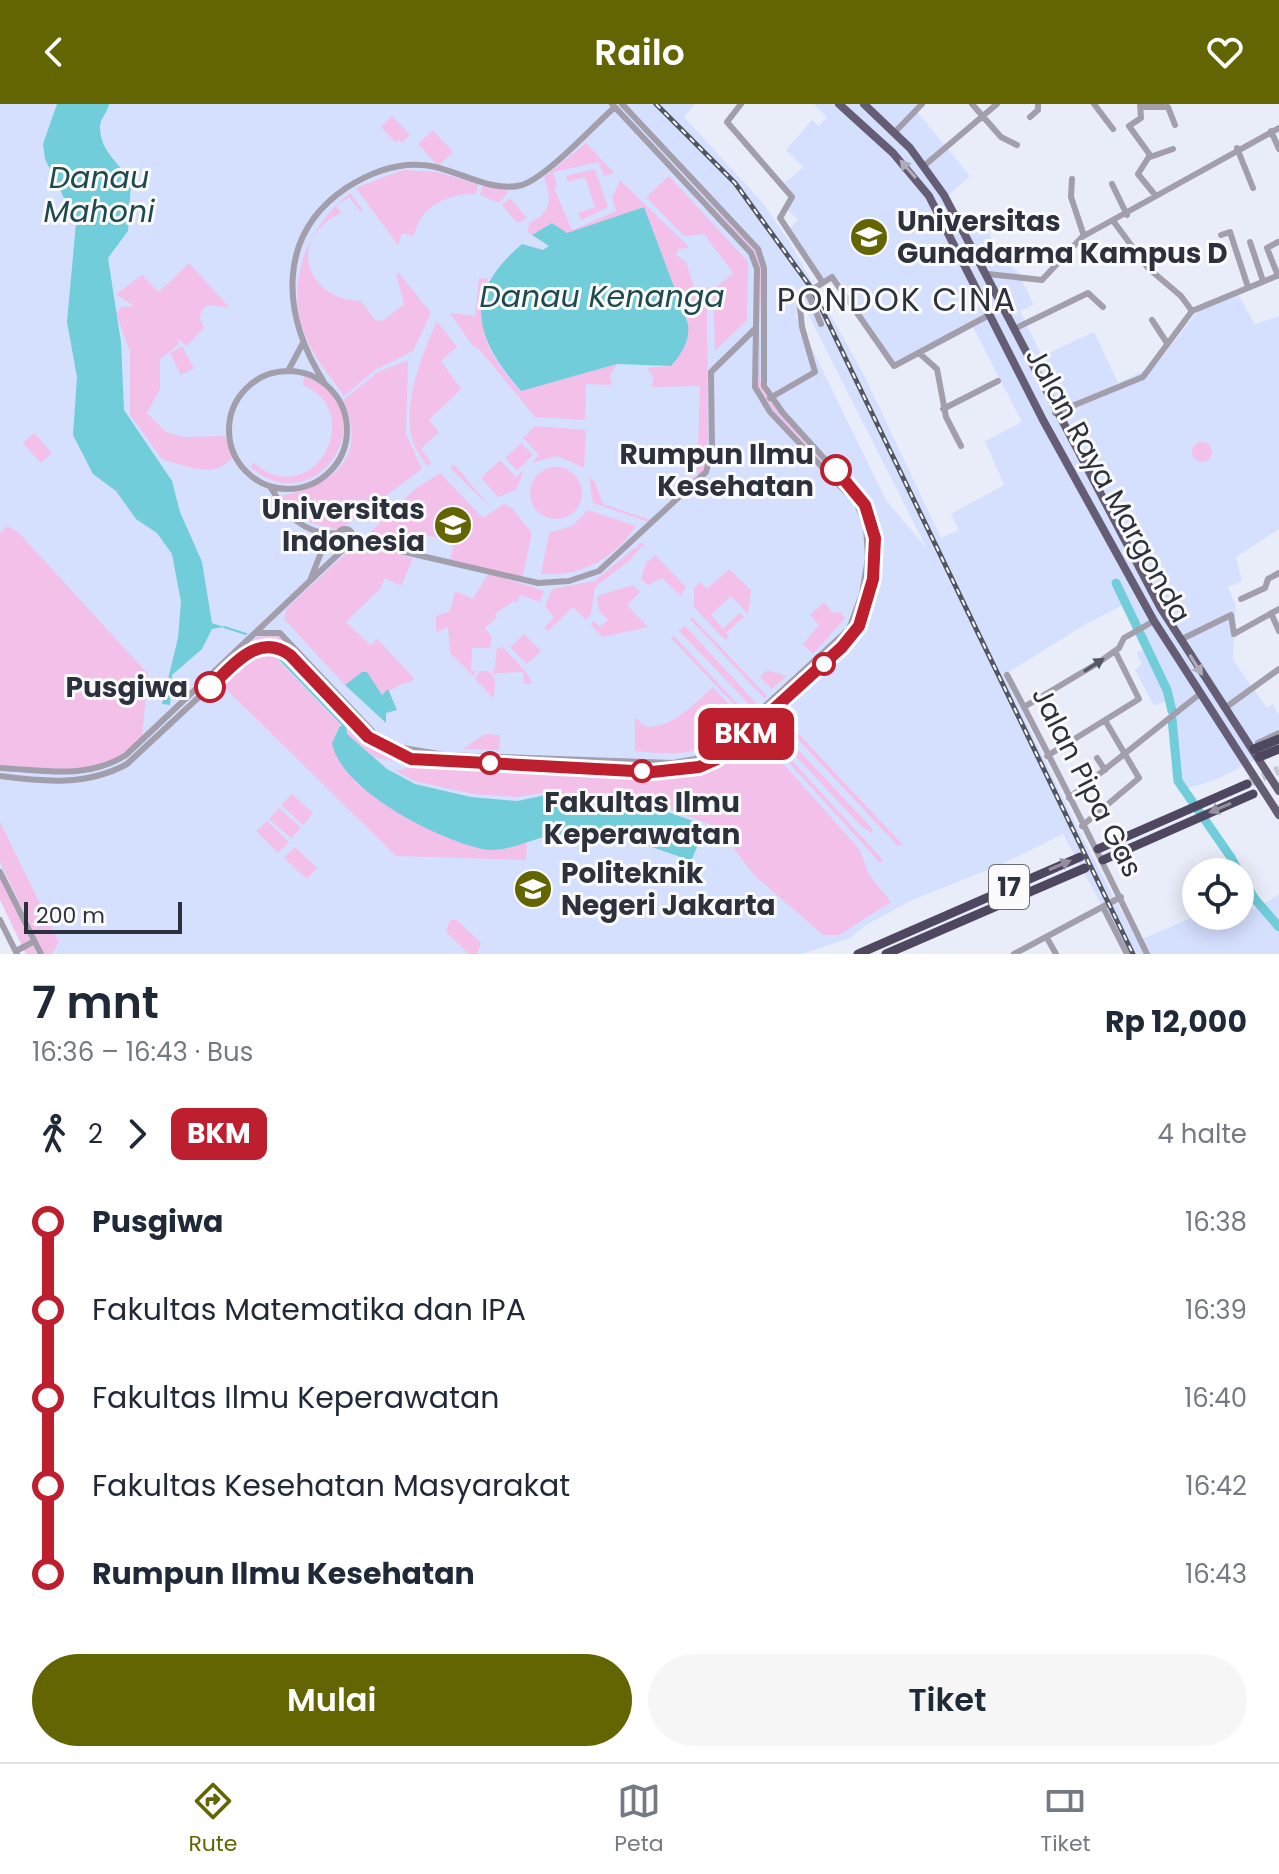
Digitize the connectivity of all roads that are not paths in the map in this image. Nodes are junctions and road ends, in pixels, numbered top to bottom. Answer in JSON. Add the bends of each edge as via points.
{"nodes":[{"id":1,"x":741,"y":104,"type":"edge"},
{"id":2,"x":839,"y":104,"type":"edge"},
{"id":3,"x":864,"y":104,"type":"edge"},
{"id":4,"x":922,"y":104,"type":"edge"},
{"id":5,"x":972,"y":104,"type":"edge"},
{"id":6,"x":997,"y":104,"type":"edge"},
{"id":7,"x":1038,"y":104,"type":"edge"},
{"id":8,"x":1094,"y":104,"type":"edge"},
{"id":9,"x":616,"y":105,"type":"edge"},
{"id":10,"x":1140,"y":105,"type":"edge"},
{"id":11,"x":984,"y":115,"type":"junction"},
{"id":12,"x":1030,"y":117,"type":"dead end"},
{"id":13,"x":1175,"y":125,"type":"dead end"},
{"id":14,"x":1279,"y":128,"type":"edge"},
{"id":15,"x":1113,"y":129,"type":"dead end"},
{"id":16,"x":1271,"y":131,"type":"junction"},
{"id":17,"x":895,"y":132,"type":"junction"},
{"id":18,"x":1017,"y":145,"type":"dead end"},
{"id":19,"x":658,"y":148,"type":"junction"},
{"id":20,"x":1237,"y":148,"type":"junction"},
{"id":21,"x":1173,"y":149,"type":"dead end"},
{"id":22,"x":1279,"y":149,"type":"edge"},
{"id":23,"x":1150,"y":157,"type":"junction"},
{"id":24,"x":925,"y":165,"type":"junction"},
{"id":25,"x":1072,"y":179,"type":"dead end"},
{"id":26,"x":1112,"y":184,"type":"dead end"},
{"id":27,"x":1253,"y":188,"type":"dead end"},
{"id":28,"x":1155,"y":195,"type":"junction"},
{"id":29,"x":1127,"y":215,"type":"junction"},
{"id":30,"x":1114,"y":222,"type":"junction"},
{"id":31,"x":1221,"y":235,"type":"dead end"},
{"id":32,"x":1084,"y":236,"type":"junction"},
{"id":33,"x":1250,"y":242,"type":"dead end"},
{"id":34,"x":1278,"y":242,"type":"edge"},
{"id":35,"x":988,"y":274,"type":"junction"},
{"id":36,"x":1279,"y":276,"type":"edge"},
{"id":37,"x":1263,"y":281,"type":"junction"},
{"id":38,"x":823,"y":283,"type":"junction"},
{"id":39,"x":1248,"y":287,"type":"junction"},
{"id":40,"x":807,"y":291,"type":"junction"},
{"id":41,"x":1103,"y":307,"type":"dead end"},
{"id":42,"x":1192,"y":311,"type":"junction"},
{"id":43,"x":991,"y":314,"type":"junction"},
{"id":44,"x":1152,"y":320,"type":"dead end"},
{"id":45,"x":764,"y":322,"type":"junction"},
{"id":46,"x":821,"y":324,"type":"dead end"},
{"id":47,"x":756,"y":328,"type":"junction"},
{"id":48,"x":1014,"y":329,"type":"junction"},
{"id":49,"x":303,"y":343,"type":"junction"},
{"id":50,"x":1167,"y":343,"type":"junction"},
{"id":51,"x":919,"y":353,"type":"junction"},
{"id":52,"x":288,"y":371,"type":"junction"},
{"id":53,"x":998,"y":381,"type":"dead end"},
{"id":54,"x":324,"y":382,"type":"junction"},
{"id":55,"x":770,"y":398,"type":"junction"},
{"id":56,"x":943,"y":409,"type":"junction"},
{"id":57,"x":1055,"y":413,"type":"junction"},
{"id":58,"x":961,"y":446,"type":"dead end"},
{"id":59,"x":843,"y":483,"type":"junction"},
{"id":60,"x":271,"y":488,"type":"junction"},
{"id":61,"x":338,"y":534,"type":"junction"},
{"id":62,"x":351,"y":542,"type":"junction"},
{"id":63,"x":1279,"y":573,"type":"edge"},
{"id":64,"x":1145,"y":578,"type":"junction"},
{"id":65,"x":310,"y":581,"type":"junction"},
{"id":66,"x":1135,"y":583,"type":"junction"},
{"id":67,"x":1241,"y":599,"type":"dead end"},
{"id":68,"x":1279,"y":609,"type":"edge"},
{"id":69,"x":280,"y":610,"type":"junction"},
{"id":70,"x":1271,"y":613,"type":"junction"},
{"id":71,"x":1154,"y":621,"type":"junction"},
{"id":72,"x":1279,"y":631,"type":"edge"},
{"id":73,"x":256,"y":633,"type":"junction"},
{"id":74,"x":280,"y":633,"type":"junction"},
{"id":75,"x":1180,"y":640,"type":"junction"},
{"id":76,"x":1115,"y":651,"type":"junction"},
{"id":77,"x":1279,"y":669,"type":"edge"},
{"id":78,"x":1007,"y":675,"type":"dead end"},
{"id":79,"x":325,"y":678,"type":"junction"},
{"id":80,"x":318,"y":684,"type":"junction"},
{"id":81,"x":1201,"y":693,"type":"junction"},
{"id":82,"x":778,"y":701,"type":"junction"},
{"id":83,"x":1024,"y":707,"type":"junction"},
{"id":84,"x":1225,"y":708,"type":"junction"},
{"id":85,"x":1106,"y":722,"type":"junction"},
{"id":86,"x":1279,"y":736,"type":"edge"},
{"id":87,"x":1279,"y":749,"type":"edge"},
{"id":88,"x":1255,"y":751,"type":"junction"},
{"id":89,"x":1125,"y":753,"type":"junction"},
{"id":90,"x":1047,"y":756,"type":"junction"},
{"id":91,"x":568,"y":758,"type":"junction"},
{"id":92,"x":1097,"y":758,"type":"dead end"},
{"id":93,"x":479,"y":759,"type":"junction"},
{"id":94,"x":567,"y":767,"type":"junction"},
{"id":95,"x":0,"y":768,"type":"edge"},
{"id":96,"x":1105,"y":770,"type":"junction"},
{"id":97,"x":0,"y":776,"type":"edge"},
{"id":98,"x":1247,"y":784,"type":"tunnel mouth"},
{"id":99,"x":1279,"y":791,"type":"edge"},
{"id":100,"x":1253,"y":794,"type":"tunnel mouth"},
{"id":101,"x":1069,"y":798,"type":"junction"},
{"id":102,"x":1279,"y":815,"type":"edge"},
{"id":103,"x":1082,"y":826,"type":"junction"},
{"id":104,"x":1098,"y":849,"type":"dead end"},
{"id":105,"x":1080,"y":857,"type":"dead end"},
{"id":106,"x":1103,"y":860,"type":"dead end"},
{"id":107,"x":1085,"y":868,"type":"dead end"},
{"id":108,"x":0,"y":872,"type":"edge"},
{"id":109,"x":1121,"y":897,"type":"junction"},
{"id":110,"x":1104,"y":909,"type":"junction"},
{"id":111,"x":0,"y":920,"type":"edge"},
{"id":112,"x":1047,"y":938,"type":"junction"},
{"id":113,"x":31,"y":943,"type":"dead end"},
{"id":114,"x":1026,"y":952,"type":"edge"},
{"id":115,"x":17,"y":953,"type":"edge"},
{"id":116,"x":41,"y":954,"type":"edge"},
{"id":117,"x":858,"y":954,"type":"edge"},
{"id":118,"x":886,"y":954,"type":"edge"},
{"id":119,"x":1014,"y":954,"type":"edge"},
{"id":120,"x":1056,"y":954,"type":"edge"},
{"id":121,"x":1127,"y":954,"type":"edge"},
{"id":122,"x":1147,"y":954,"type":"edge"}],
"edges":[{"from":1,"to":38,"type":"street","via":[[726,121],[792,197],[780,218]]},
{"from":43,"to":2,"type":"main road","name":"Jalan Raya Margonda","one_way":true,"via":[[920,183]]},
{"from":3,"to":17,"type":"main road","name":"Jalan Raya Margonda"},
{"from":4,"to":17,"type":"street"},
{"from":5,"to":11,"type":"street"},
{"from":6,"to":11,"type":"street"},
{"from":7,"to":12,"type":"street"},
{"from":8,"to":15,"type":"street"},
{"from":9,"to":19,"type":"street"},
{"from":9,"to":49,"type":"street","via":[[542,172],[520,185],[421,165],[375,173],[341,192],[306,230],[296,260],[293,308]]},
{"from":10,"to":13,"type":"street","via":[[1168,107]]},
{"from":10,"to":23,"type":"street","via":[[1141,118],[1129,126]]},
{"from":11,"to":18,"type":"street","via":[[1001,137]]},
{"from":11,"to":24,"type":"street"},
{"from":14,"to":16,"type":"street"},
{"from":16,"to":20,"type":"street"},
{"from":16,"to":22,"type":"street"},
{"from":17,"to":24,"type":"main road","name":"Jalan Raya Margonda"},
{"from":19,"to":45,"type":"street","via":[[758,249],[764,268]]},
{"from":19,"to":47,"type":"street","via":[[751,253],[757,269]]},
{"from":20,"to":27,"type":"street"},
{"from":20,"to":28,"type":"street"},
{"from":21,"to":23,"type":"street"},
{"from":23,"to":28,"type":"street","via":[[1138,174]]},
{"from":24,"to":35,"type":"main road","name":"Jalan Raya Margonda"},
{"from":25,"to":32,"type":"street","via":[[1071,197]]},
{"from":26,"to":29,"type":"street"},
{"from":28,"to":29,"type":"street"},
{"from":29,"to":30,"type":"street"},
{"from":30,"to":32,"type":"street"},
{"from":30,"to":42,"type":"street","via":[[1148,268]]},
{"from":31,"to":39,"type":"street","via":[[1230,232]]},
{"from":32,"to":35,"type":"street","via":[[1042,280]]},
{"from":33,"to":37,"type":"street"},
{"from":34,"to":36,"type":"street","via":[[1267,249]]},
{"from":35,"to":48,"type":"main road","name":"Jalan Raya Margonda"},
{"from":36,"to":37,"type":"street"},
{"from":37,"to":39,"type":"street"},
{"from":38,"to":40,"type":"street"},
{"from":38,"to":51,"type":"street","via":[[834,277],[894,366]]},
{"from":39,"to":42,"type":"street"},
{"from":40,"to":46,"type":"street"},
{"from":40,"to":55,"type":"street","via":[[799,298],[815,372]]},
{"from":41,"to":48,"type":"street","via":[[1088,293]]},
{"from":42,"to":50,"type":"street"},
{"from":43,"to":51,"type":"street"},
{"from":43,"to":66,"type":"main road","name":"Jalan Raya Margonda","via":[[1043,420]]},
{"from":44,"to":50,"type":"street"},
{"from":45,"to":47,"type":"street"},
{"from":45,"to":55,"type":"street","via":[[763,379]]},
{"from":47,"to":59,"type":"street","via":[[754,382],[761,398]]},
{"from":47,"to":62,"type":"street","via":[[711,372],[712,450],[706,472],[599,571],[577,580],[538,583]]},
{"from":48,"to":57,"type":"main road","name":"Jalan Raya Margonda"},
{"from":49,"to":52,"type":"street"},
{"from":49,"to":54,"type":"street"},
{"from":50,"to":57,"type":"street","via":[[1143,377]]},
{"from":51,"to":56,"type":"street","via":[[937,369]]},
{"from":52,"to":54,"type":"street"},
{"from":52,"to":60,"type":"street","via":[[254,382],[238,399],[230,419],[229,438],[238,462]]},
{"from":53,"to":56,"type":"street"},
{"from":54,"to":60,"type":"street","via":[[340,401],[346,419],[342,455],[325,477],[309,486]]},
{"from":55,"to":59,"type":"street"},
{"from":56,"to":58,"type":"street"},
{"from":57,"to":64,"type":"main road","name":"Jalan Raya Margonda"},
{"from":59,"to":82,"type":"street","via":[[857,504],[867,538],[857,610],[849,629]]},
{"from":60,"to":61,"type":"street","via":[[299,525]]},
{"from":61,"to":62,"type":"street","via":[[340,542]]},
{"from":61,"to":62,"type":"street","via":[[349,531]]},
{"from":61,"to":65,"type":"street","via":[[322,550]]},
{"from":62,"to":65,"type":"street"},
{"from":63,"to":67,"type":"street","via":[[1265,588]]},
{"from":64,"to":66,"type":"main road"},
{"from":64,"to":75,"type":"main road","name":"Jalan Raya Margonda"},
{"from":65,"to":69,"type":"street"},
{"from":66,"to":71,"type":"main road","name":"Jalan Raya Margonda"},
{"from":68,"to":70,"type":"street"},
{"from":69,"to":73,"type":"street"},
{"from":69,"to":74,"type":"street"},
{"from":70,"to":72,"type":"street"},
{"from":70,"to":75,"type":"street","via":[[1234,634],[1231,615]]},
{"from":71,"to":76,"type":"street","via":[[1124,638]]},
{"from":71,"to":81,"type":"main road","name":"Jalan Raya Margonda"},
{"from":73,"to":74,"type":"street"},
{"from":73,"to":95,"type":"street","via":[[112,764],[56,773]]},
{"from":74,"to":79,"type":"street"},
{"from":75,"to":84,"type":"main road","name":"Jalan Raya Margonda","one_way":true},
{"from":83,"to":76,"type":"street","one_way":true},
{"from":76,"to":85,"type":"street","via":[[1140,697]]},
{"from":77,"to":84,"type":"street"},
{"from":78,"to":83,"type":"street","name":"Jalan Pipa Gas"},
{"from":79,"to":80,"type":"street"},
{"from":79,"to":93,"type":"street","via":[[384,741],[413,752]]},
{"from":80,"to":93,"type":"street","via":[[386,750],[411,759]]},
{"from":80,"to":97,"type":"street","via":[[290,655],[268,646],[250,651],[127,764],[110,773],[69,781]]},
{"from":81,"to":89,"type":"street"},
{"from":81,"to":102,"type":"main road","name":"Jalan Raya Margonda"},
{"from":82,"to":91,"type":"street","via":[[718,749],[695,759],[673,763]]},
{"from":82,"to":94,"type":"street","via":[[722,755],[699,767],[663,772]]},
{"from":83,"to":90,"type":"street","name":"Jalan Pipa Gas"},
{"from":84,"to":88,"type":"main road","name":"Jalan Raya Margonda"},
{"from":85,"to":89,"type":"street"},
{"from":85,"to":90,"type":"street"},
{"from":86,"to":88,"type":"highway"},
{"from":87,"to":88,"type":"highway"},
{"from":88,"to":99,"type":"main road","name":"Jalan Raya Margonda"},
{"from":89,"to":96,"type":"street"},
{"from":89,"to":103,"type":"street","via":[[1139,778]]},
{"from":90,"to":101,"type":"street","name":"Jalan Pipa Gas"},
{"from":91,"to":93,"type":"street"},
{"from":91,"to":94,"type":"street"},
{"from":92,"to":96,"type":"street"},
{"from":93,"to":94,"type":"street"},
{"from":96,"to":101,"type":"street"},
{"from":98,"to":104,"type":"highway"},
{"from":100,"to":106,"type":"highway","one_way":true},
{"from":101,"to":103,"type":"street","name":"Jalan Pipa Gas"},
{"from":103,"to":109,"type":"street","name":"Jalan Pipa Gas"},
{"from":117,"to":105,"type":"highway","number":"17","one_way":true},
{"from":107,"to":118,"type":"highway","number":"17"},
{"from":108,"to":116,"type":"street"},
{"from":109,"to":110,"type":"street","name":"Jalan Pipa Gas"},
{"from":109,"to":122,"type":"street"},
{"from":110,"to":112,"type":"street","name":"Jalan Pipa Gas"},
{"from":110,"to":121,"type":"street"},
{"from":111,"to":115,"type":"street"},
{"from":112,"to":114,"type":"street","name":"Jalan Pipa Gas"},
{"from":112,"to":120,"type":"street"},
{"from":113,"to":115,"type":"street"},
{"from":114,"to":119,"type":"street","name":"Jalan Pipa Gas"}]}
